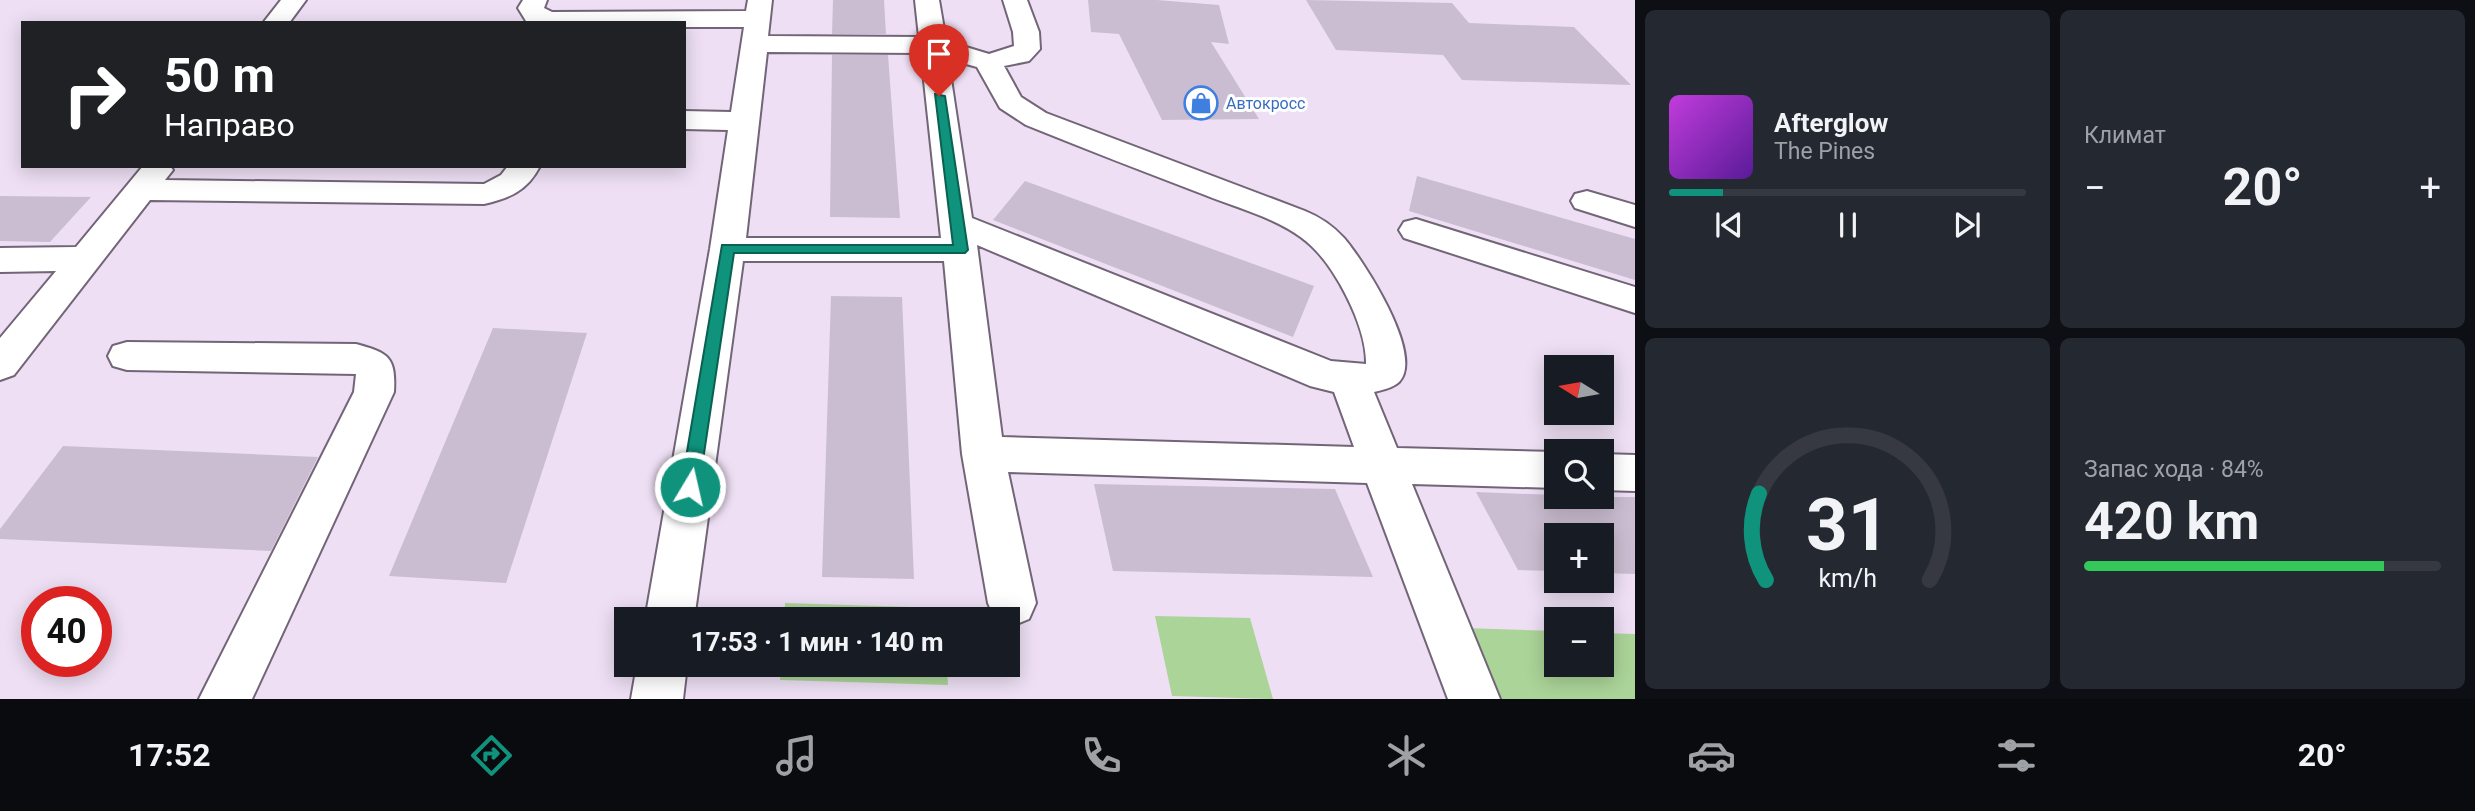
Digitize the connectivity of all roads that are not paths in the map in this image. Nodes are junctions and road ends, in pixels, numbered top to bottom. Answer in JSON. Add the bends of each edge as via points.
{"nodes":[{"id":1,"x":294,"y":0,"type":"edge"},
{"id":2,"x":535,"y":0,"type":"edge"},
{"id":3,"x":927,"y":0,"type":"edge"},
{"id":4,"x":1015,"y":0,"type":"edge"},
{"id":5,"x":278,"y":21,"type":"edge"},
{"id":6,"x":758,"y":21,"type":"edge"},
{"id":7,"x":932,"y":46,"type":"junction"},
{"id":8,"x":988,"y":62,"type":"junction"},
{"id":9,"x":686,"y":120,"type":"edge"},
{"id":10,"x":744,"y":121,"type":"junction"},
{"id":11,"x":523,"y":168,"type":"edge"},
{"id":12,"x":150,"y":178,"type":"edge"},
{"id":13,"x":1587,"y":201,"type":"dead end"},
{"id":14,"x":1635,"y":216,"type":"edge"},
{"id":15,"x":1416,"y":230,"type":"dead end"},
{"id":16,"x":958,"y":237,"type":"junction"},
{"id":17,"x":727,"y":249,"type":"junction"},
{"id":18,"x":85,"y":259,"type":"junction"},
{"id":19,"x":0,"y":260,"type":"edge"},
{"id":20,"x":1635,"y":300,"type":"edge"},
{"id":21,"x":4,"y":354,"type":"edge"},
{"id":22,"x":127,"y":356,"type":"dead end"},
{"id":23,"x":1349,"y":380,"type":"junction"},
{"id":24,"x":983,"y":454,"type":"junction"},
{"id":25,"x":1384,"y":465,"type":"junction"},
{"id":26,"x":1544,"y":470,"type":"edge"},
{"id":27,"x":1614,"y":472,"type":"edge"},
{"id":28,"x":1635,"y":473,"type":"edge"},
{"id":29,"x":1012,"y":603,"type":"dead end"},
{"id":30,"x":671,"y":607,"type":"edge"},
{"id":31,"x":660,"y":677,"type":"edge"},
{"id":32,"x":225,"y":699,"type":"edge"},
{"id":33,"x":657,"y":699,"type":"edge"},
{"id":34,"x":1474,"y":699,"type":"edge"}],
"edges":[{"from":1,"to":5,"type":"street"},
{"from":2,"to":6,"type":"street","via":[[531,8],[535,16],[552,20]]},
{"from":3,"to":7,"type":"street"},
{"from":4,"to":8,"type":"street","via":[[1027,49]]},
{"from":6,"to":7,"type":"street"},
{"from":6,"to":10,"type":"street"},
{"from":7,"to":8,"type":"street"},
{"from":7,"to":16,"type":"street"},
{"from":8,"to":23,"type":"street","via":[[1010,102],[1036,119],[1274,210],[1318,233],[1344,260],[1384,341],[1385,371],[1372,379]]},
{"from":9,"to":10,"type":"street"},
{"from":10,"to":17,"type":"street"},
{"from":11,"to":12,"type":"street","via":[[512,183],[484,194]]},
{"from":12,"to":18,"type":"street"},
{"from":13,"to":14,"type":"street"},
{"from":15,"to":20,"type":"street"},
{"from":16,"to":17,"type":"street"},
{"from":16,"to":23,"type":"street","via":[[1324,375]]},
{"from":16,"to":24,"type":"street"},
{"from":17,"to":30,"type":"street"},
{"from":18,"to":19,"type":"street"},
{"from":18,"to":21,"type":"street"},
{"from":22,"to":32,"type":"street","via":[[356,359],[376,369],[374,392]]},
{"from":23,"to":25,"type":"street"},
{"from":24,"to":25,"type":"street"},
{"from":24,"to":29,"type":"street"},
{"from":25,"to":26,"type":"street"},
{"from":25,"to":34,"type":"street"},
{"from":27,"to":28,"type":"street"},
{"from":31,"to":33,"type":"street"}]}
